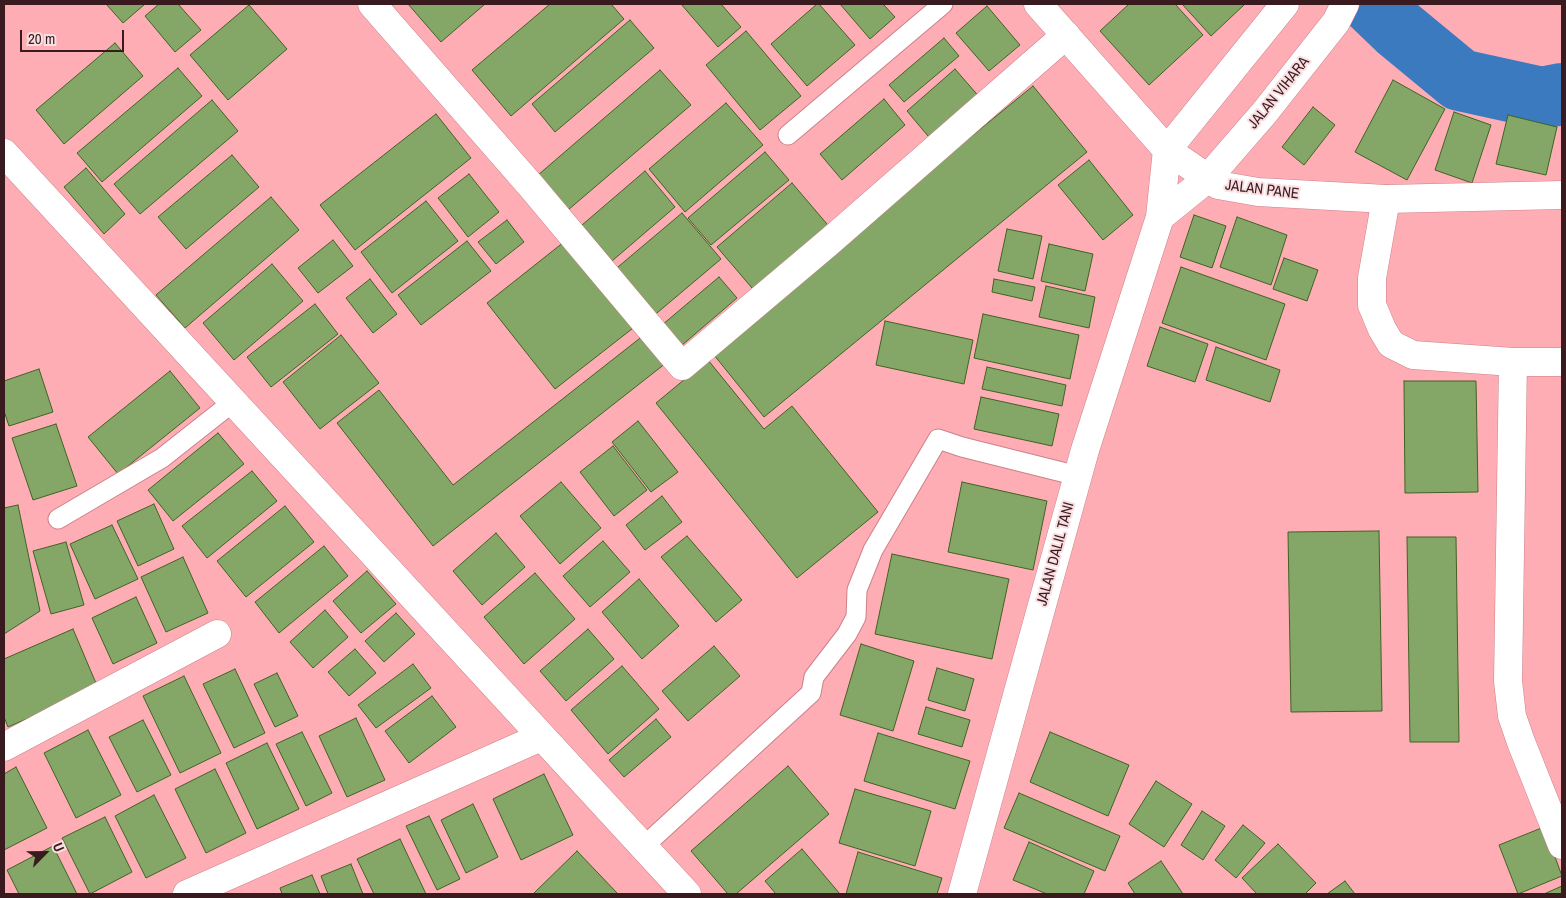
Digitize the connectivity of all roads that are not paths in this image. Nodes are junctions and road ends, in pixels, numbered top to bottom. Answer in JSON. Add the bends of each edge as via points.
{"nodes":[{"id":1,"x":372,"y":4,"type":"edge"},
{"id":2,"x":943,"y":4,"type":"edge"},
{"id":3,"x":1038,"y":4,"type":"edge"},
{"id":4,"x":1286,"y":4,"type":"edge"},
{"id":5,"x":1341,"y":13,"type":"edge"},
{"id":6,"x":1066,"y":35,"type":"junction"},
{"id":7,"x":788,"y":135,"type":"dead end"},
{"id":8,"x":1166,"y":150,"type":"junction"},
{"id":9,"x":4,"y":153,"type":"edge"},
{"id":10,"x":1208,"y":179,"type":"junction"},
{"id":11,"x":1562,"y":195,"type":"edge"},
{"id":12,"x":1386,"y":199,"type":"junction"},
{"id":13,"x":1160,"y":217,"type":"junction"},
{"id":14,"x":1513,"y":362,"type":"junction"},
{"id":15,"x":1562,"y":362,"type":"edge"},
{"id":16,"x":233,"y":402,"type":"junction"},
{"id":17,"x":1078,"y":476,"type":"junction"},
{"id":18,"x":58,"y":519,"type":"dead end"},
{"id":19,"x":217,"y":634,"type":"dead end"},
{"id":20,"x":541,"y":736,"type":"junction"},
{"id":21,"x":4,"y":748,"type":"edge"},
{"id":22,"x":1562,"y":845,"type":"edge"},
{"id":23,"x":643,"y":847,"type":"junction"},
{"id":24,"x":187,"y":894,"type":"edge"},
{"id":25,"x":687,"y":894,"type":"edge"},
{"id":26,"x":962,"y":894,"type":"edge"}],
"edges":[{"from":1,"to":6,"type":"street","via":[[682,366]]},
{"from":2,"to":7,"type":"lane"},
{"from":3,"to":6,"type":"street","name":"JALAN PANE"},
{"from":4,"to":8,"type":"street"},
{"from":5,"to":10,"type":"street","name":"JALAN VIHARA","via":[[1265,112]]},
{"from":6,"to":8,"type":"street","name":"JALAN PANE"},
{"from":8,"to":10,"type":"street","name":"JALAN PANE"},
{"from":8,"to":13,"type":"street","name":"JALAN DALIL TANI"},
{"from":9,"to":16,"type":"street"},
{"from":10,"to":12,"type":"street","name":"JALAN PANE","via":[[1218,185],[1258,192]]},
{"from":10,"to":13,"type":"street"},
{"from":11,"to":12,"type":"street","name":"JALAN PANE"},
{"from":12,"to":14,"type":"street","via":[[1372,278],[1372,305],[1391,344],[1413,354]]},
{"from":13,"to":17,"type":"street","name":"JALAN DALIL TANI"},
{"from":14,"to":15,"type":"street"},
{"from":14,"to":22,"type":"street","via":[[1508,681],[1512,716]]},
{"from":16,"to":18,"type":"lane","via":[[162,458]]},
{"from":16,"to":20,"type":"street"},
{"from":17,"to":23,"type":"lane","via":[[938,439],[873,550],[857,590],[856,617],[814,677],[811,693]]},
{"from":17,"to":26,"type":"street","name":"JALAN DALIL TANI"},
{"from":19,"to":21,"type":"street"},
{"from":20,"to":23,"type":"street"},
{"from":20,"to":24,"type":"street"},
{"from":23,"to":25,"type":"street"}]}
